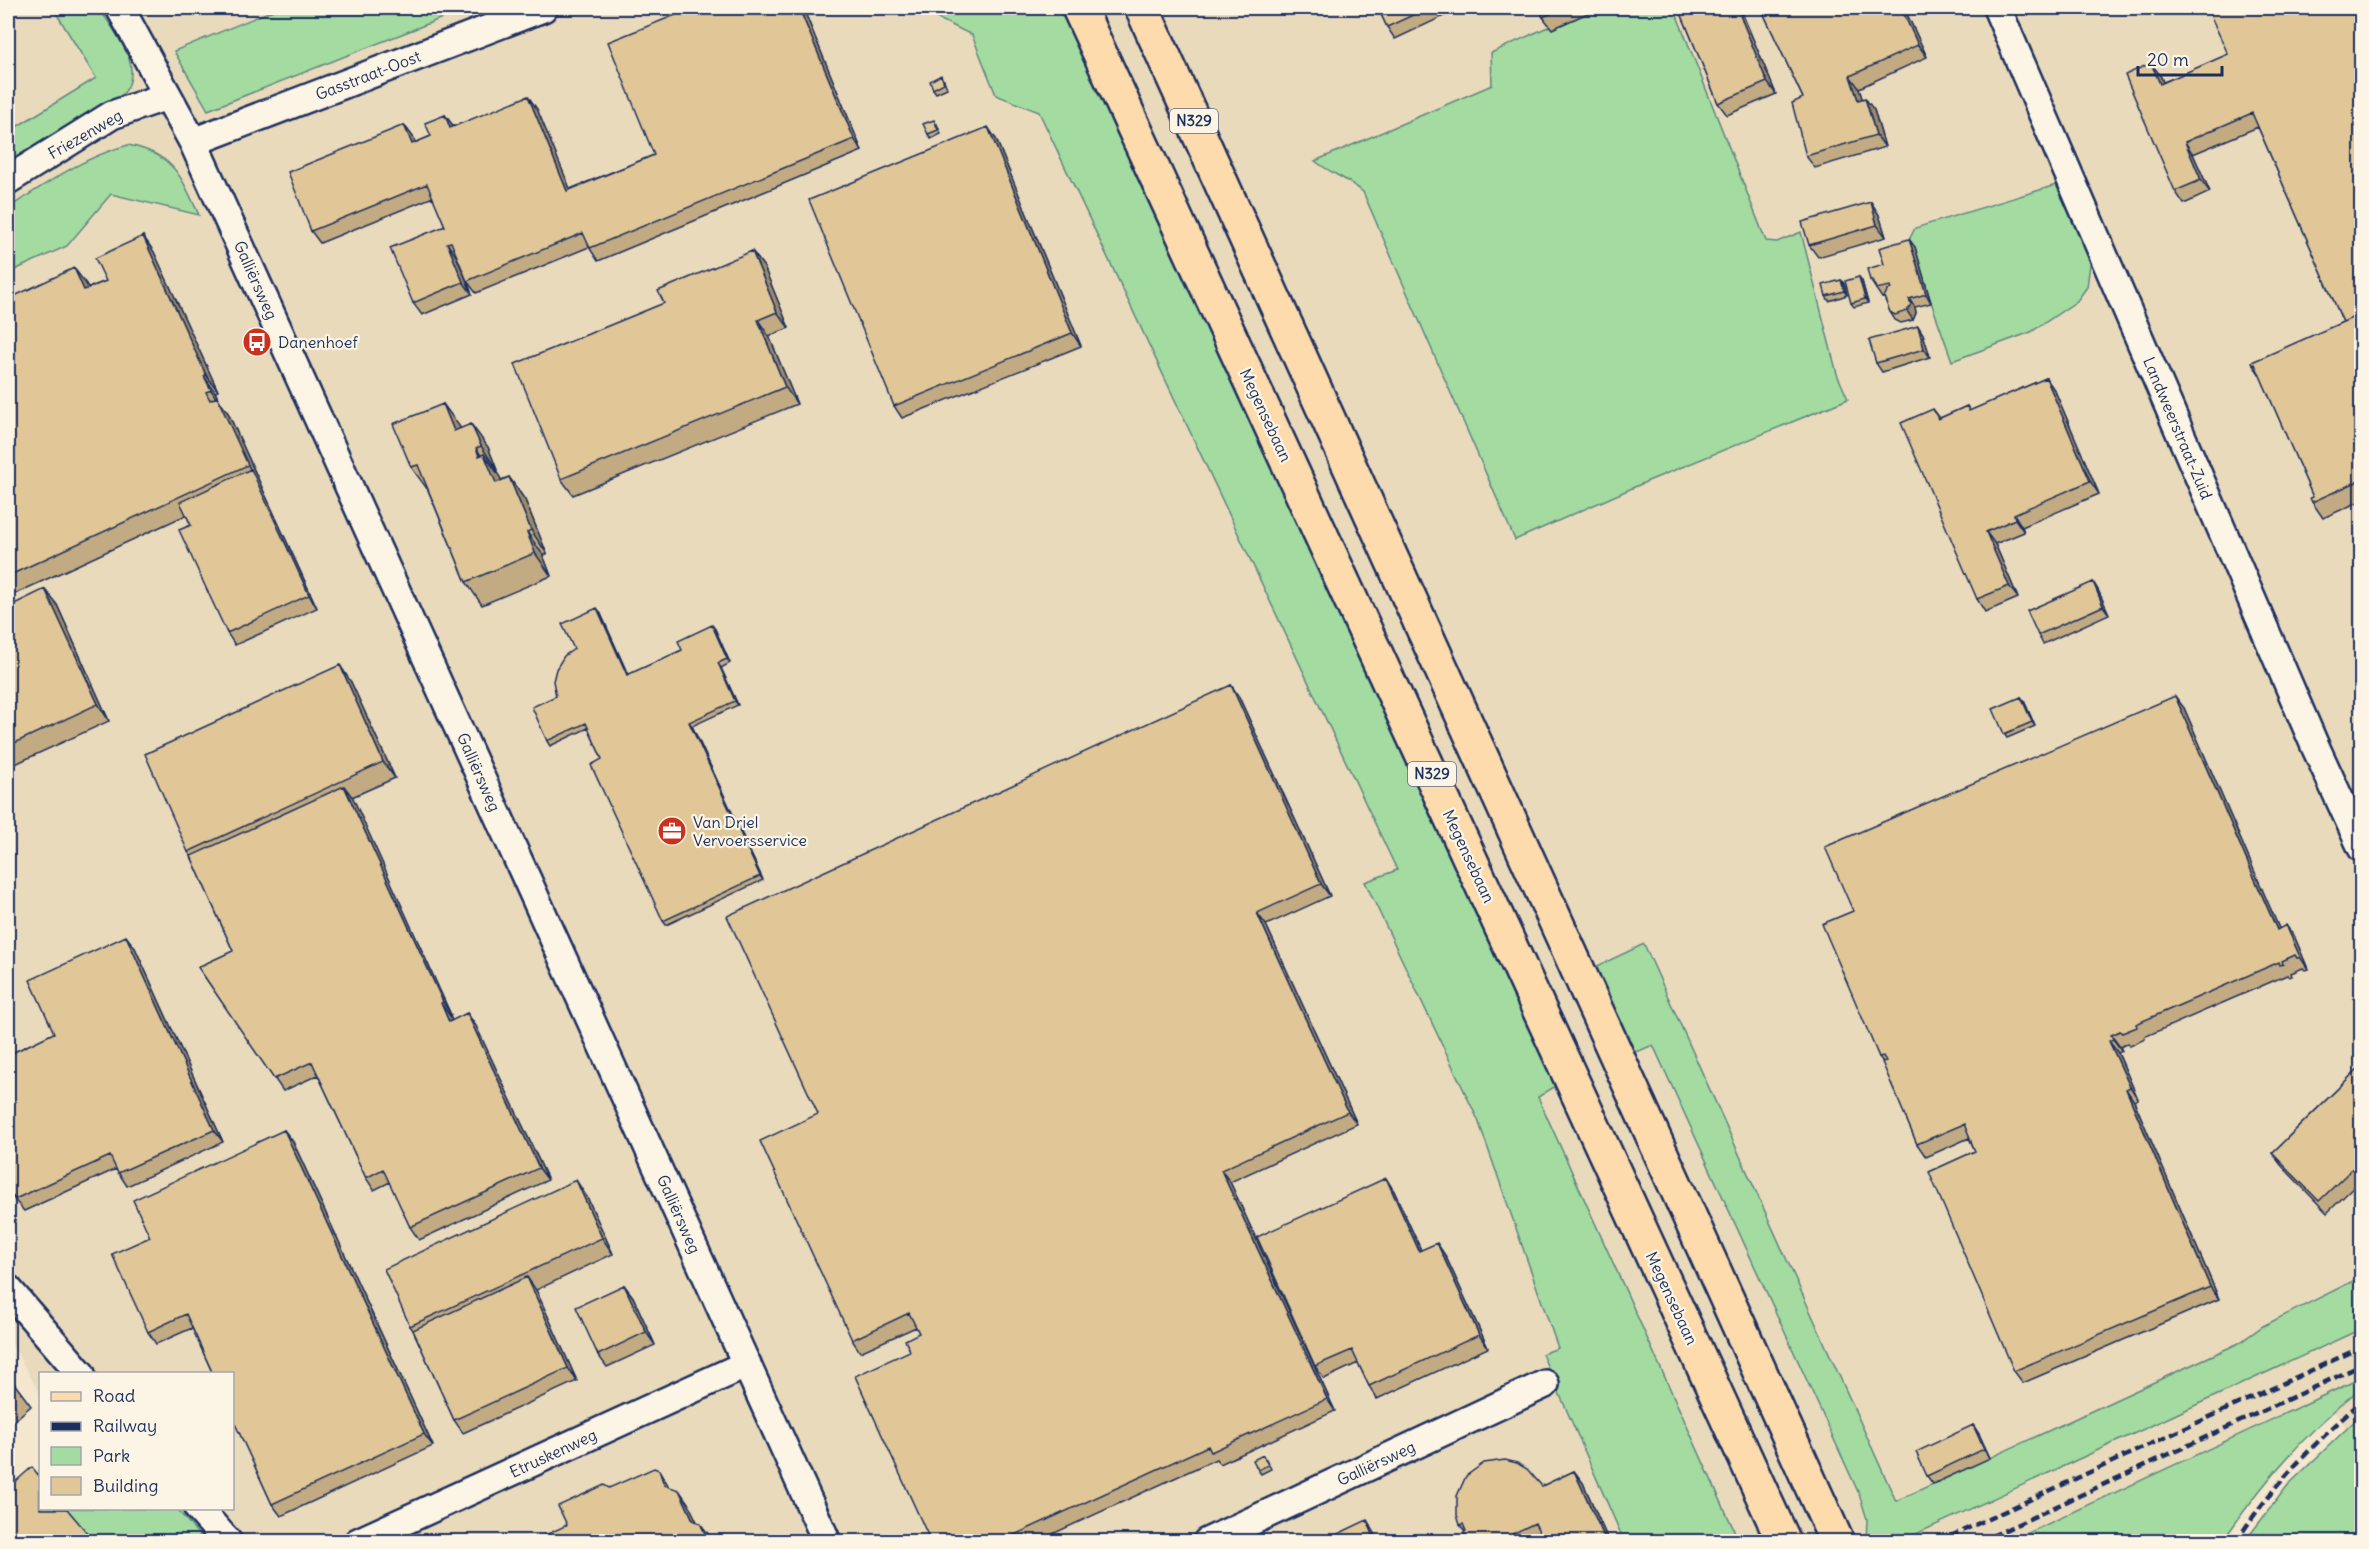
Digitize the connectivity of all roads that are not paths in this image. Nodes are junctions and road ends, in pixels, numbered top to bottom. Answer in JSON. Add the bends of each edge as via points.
{"nodes":[{"id":1,"x":120,"y":8,"type":"edge"},
{"id":2,"x":543,"y":8,"type":"edge"},
{"id":3,"x":1079,"y":8,"type":"edge"},
{"id":4,"x":1142,"y":8,"type":"edge"},
{"id":5,"x":1997,"y":8,"type":"edge"},
{"id":6,"x":168,"y":96,"type":"junction"},
{"id":7,"x":193,"y":142,"type":"junction"},
{"id":8,"x":8,"y":180,"type":"edge"},
{"id":9,"x":2361,"y":848,"type":"edge"},
{"id":10,"x":8,"y":1289,"type":"edge"},
{"id":11,"x":747,"y":1364,"type":"junction"},
{"id":12,"x":79,"y":1372,"type":"edge"},
{"id":13,"x":1545,"y":1384,"type":"dead end"},
{"id":14,"x":199,"y":1510,"type":"edge"},
{"id":15,"x":228,"y":1542,"type":"edge"},
{"id":16,"x":358,"y":1542,"type":"edge"},
{"id":17,"x":827,"y":1542,"type":"edge"},
{"id":18,"x":1207,"y":1542,"type":"edge"},
{"id":19,"x":1784,"y":1542,"type":"edge"},
{"id":20,"x":1837,"y":1542,"type":"edge"}],
"edges":[{"from":1,"to":6,"type":"street","name":"Galliërsweg"},
{"from":2,"to":7,"type":"street","name":"Gasstraat-Oost"},
{"from":3,"to":19,"type":"main road","name":"Megensebaan","number":"N329"},
{"from":4,"to":20,"type":"main road","number":"N329"},
{"from":5,"to":9,"type":"street","name":"Landweerstraat-Zuid"},
{"from":6,"to":7,"type":"street","name":"Galliërsweg"},
{"from":6,"to":8,"type":"street","name":"Friezenweg","via":[[112,115]]},
{"from":7,"to":11,"type":"street","name":"Galliërsweg"},
{"from":10,"to":12,"type":"street"},
{"from":11,"to":16,"type":"street","name":"Etruskenweg"},
{"from":11,"to":17,"type":"street","name":"Galliërsweg"},
{"from":13,"to":18,"type":"street","name":"Galliërsweg"},
{"from":14,"to":15,"type":"street"}]}
